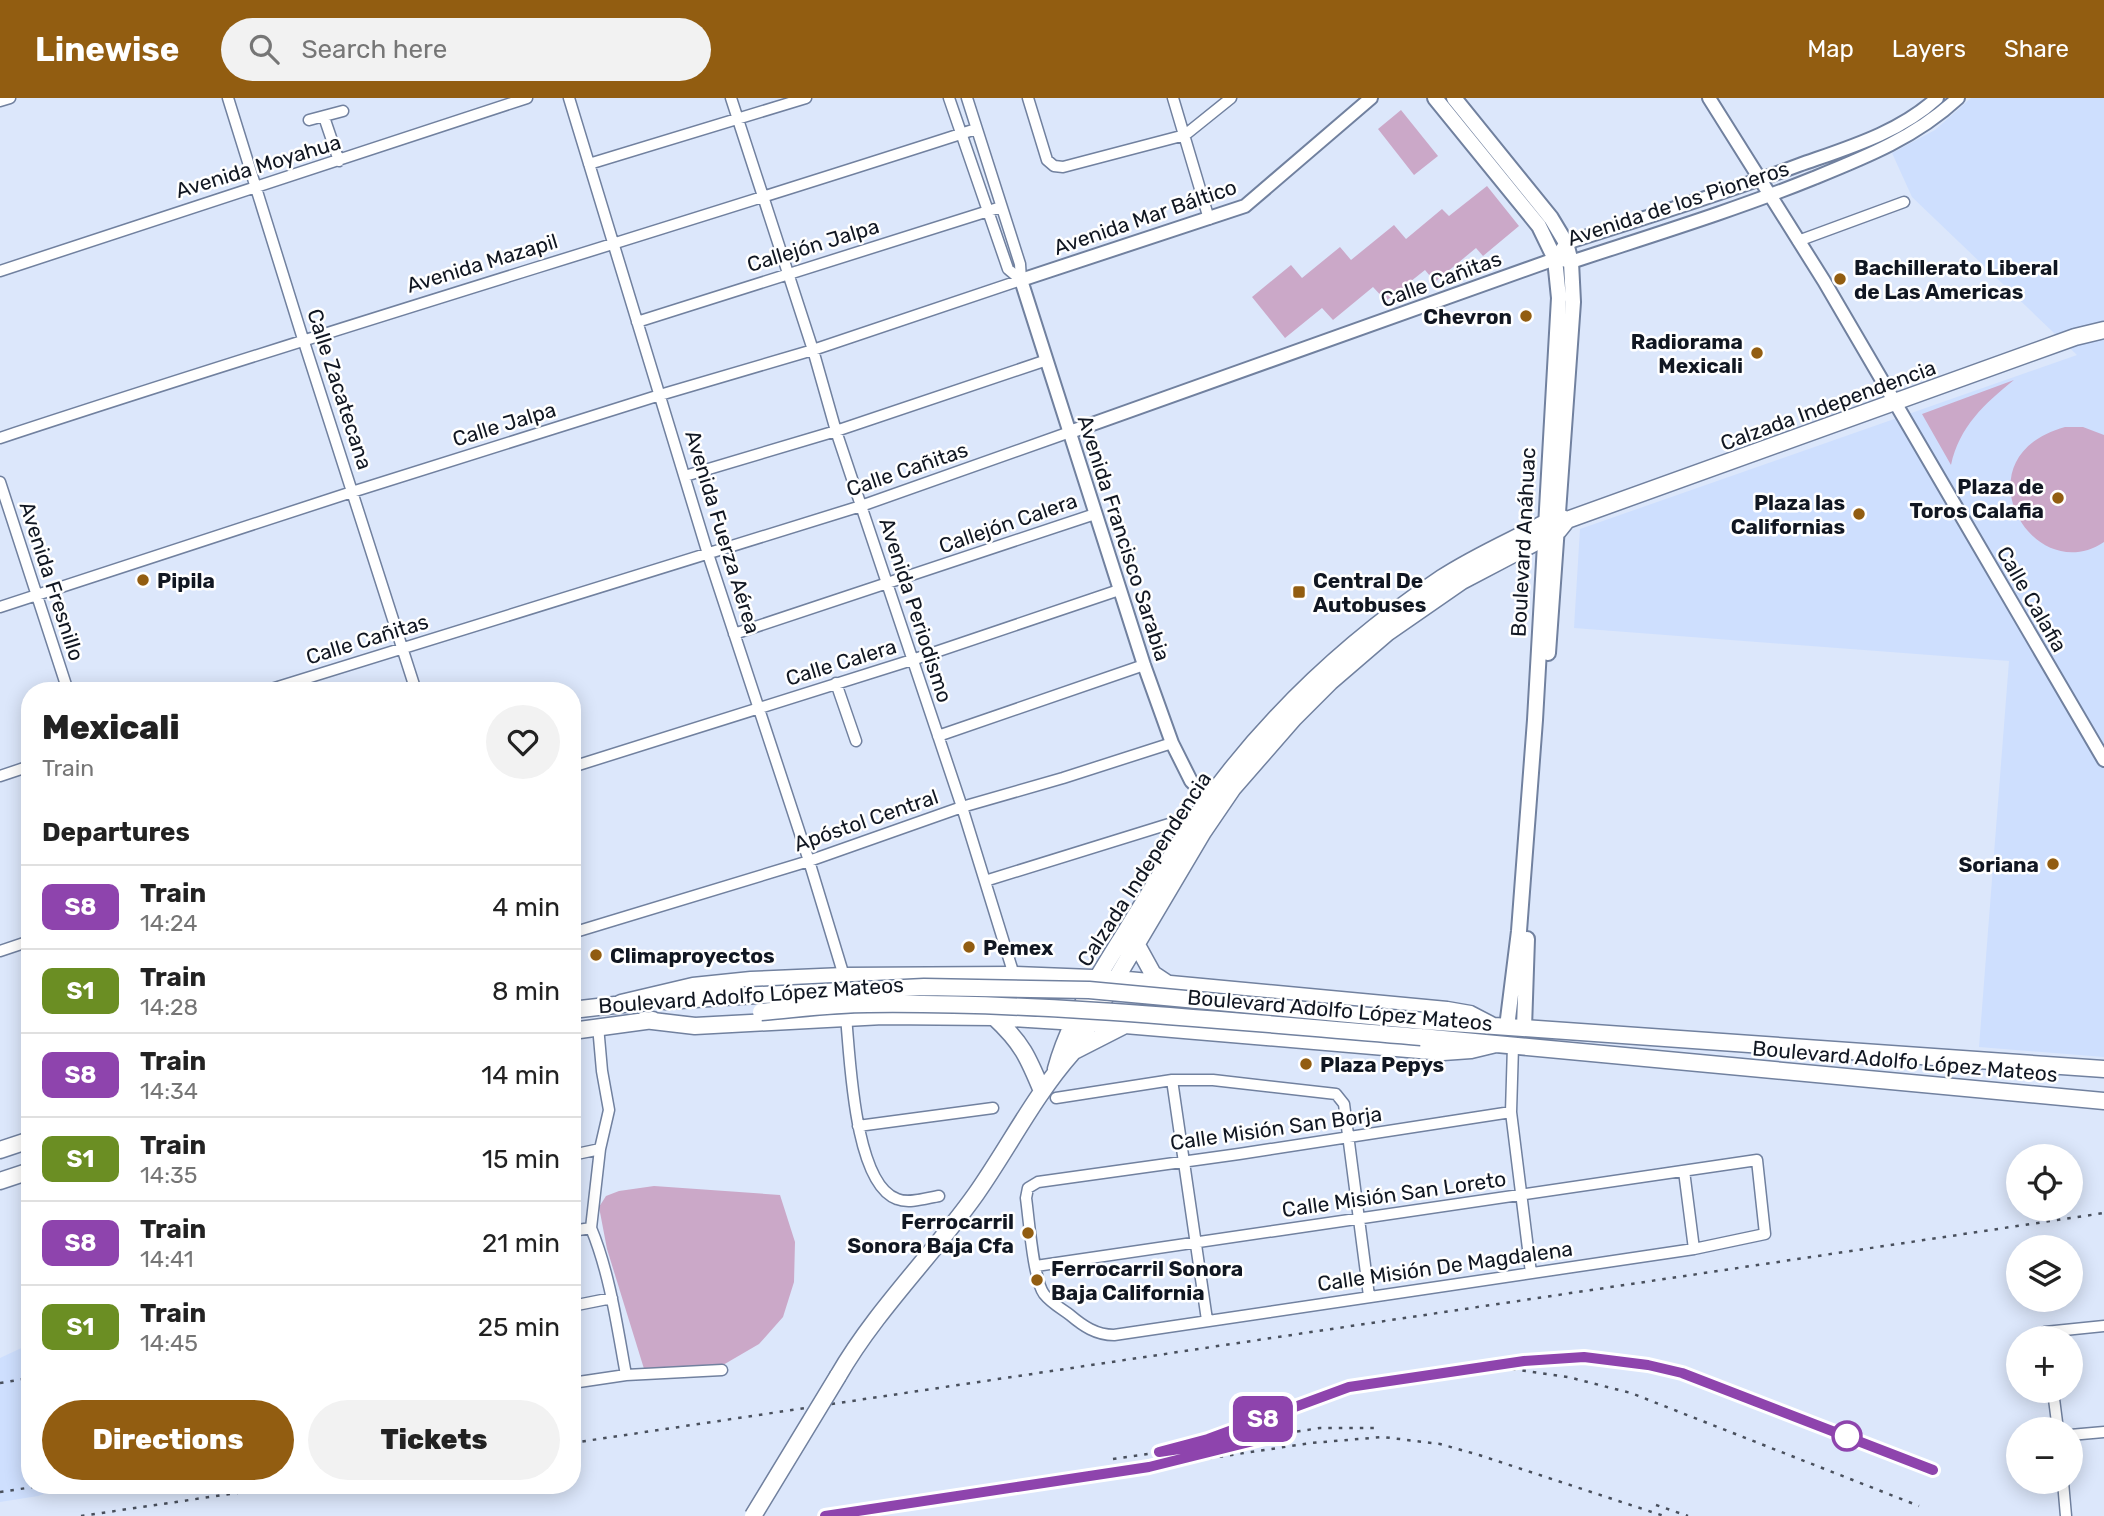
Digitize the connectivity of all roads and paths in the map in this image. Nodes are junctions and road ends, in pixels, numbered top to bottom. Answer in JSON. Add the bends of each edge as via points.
{"nodes":[{"id":1,"x":10,"y":98,"type":"edge"},
{"id":2,"x":228,"y":98,"type":"edge"},
{"id":3,"x":527,"y":98,"type":"edge"},
{"id":4,"x":569,"y":98,"type":"edge"},
{"id":5,"x":731,"y":98,"type":"edge"},
{"id":6,"x":806,"y":98,"type":"edge"},
{"id":7,"x":949,"y":98,"type":"edge"},
{"id":8,"x":967,"y":98,"type":"edge"},
{"id":9,"x":1028,"y":98,"type":"edge"},
{"id":10,"x":1173,"y":98,"type":"edge"},
{"id":11,"x":1231,"y":98,"type":"edge"},
{"id":12,"x":1371,"y":98,"type":"edge"},
{"id":13,"x":1435,"y":98,"type":"edge"},
{"id":14,"x":1454,"y":98,"type":"edge"},
{"id":15,"x":1709,"y":98,"type":"edge"},
{"id":16,"x":1937,"y":98,"type":"edge"},
{"id":17,"x":1958,"y":98,"type":"edge"},
{"id":18,"x":0,"y":101,"type":"edge"},
{"id":19,"x":343,"y":111,"type":"dead end"},
{"id":20,"x":324,"y":117,"type":"junction"},
{"id":21,"x":309,"y":120,"type":"dead end"},
{"id":22,"x":738,"y":120,"type":"junction"},
{"id":23,"x":976,"y":129,"type":"junction"},
{"id":24,"x":961,"y":134,"type":"junction"},
{"id":25,"x":1185,"y":135,"type":"junction"},
{"id":26,"x":339,"y":162,"type":"junction"},
{"id":27,"x":589,"y":164,"type":"junction"},
{"id":28,"x":1759,"y":180,"type":"junction"},
{"id":29,"x":257,"y":186,"type":"junction"},
{"id":30,"x":1769,"y":196,"type":"junction"},
{"id":31,"x":762,"y":198,"type":"junction"},
{"id":32,"x":1904,"y":202,"type":"dead end"},
{"id":33,"x":1002,"y":207,"type":"junction"},
{"id":34,"x":988,"y":211,"type":"junction"},
{"id":35,"x":1209,"y":219,"type":"junction"},
{"id":36,"x":1798,"y":241,"type":"junction"},
{"id":37,"x":613,"y":242,"type":"junction"},
{"id":38,"x":1566,"y":243,"type":"junction"},
{"id":39,"x":1555,"y":259,"type":"junction"},
{"id":40,"x":1571,"y":262,"type":"junction"},
{"id":41,"x":0,"y":271,"type":"edge"},
{"id":42,"x":787,"y":273,"type":"junction"},
{"id":43,"x":1021,"y":280,"type":"junction"},
{"id":44,"x":637,"y":322,"type":"junction"},
{"id":45,"x":2104,"y":330,"type":"edge"},
{"id":46,"x":303,"y":339,"type":"junction"},
{"id":47,"x":813,"y":350,"type":"junction"},
{"id":48,"x":1046,"y":360,"type":"junction"},
{"id":49,"x":660,"y":395,"type":"junction"},
{"id":50,"x":1896,"y":404,"type":"junction"},
{"id":51,"x":836,"y":431,"type":"junction"},
{"id":52,"x":1070,"y":432,"type":"junction"},
{"id":53,"x":0,"y":438,"type":"edge"},
{"id":54,"x":685,"y":476,"type":"junction"},
{"id":55,"x":0,"y":482,"type":"edge"},
{"id":56,"x":352,"y":492,"type":"junction"},
{"id":57,"x":860,"y":506,"type":"junction"},
{"id":58,"x":1095,"y":513,"type":"junction"},
{"id":59,"x":1555,"y":525,"type":"junction"},
{"id":60,"x":708,"y":554,"type":"junction"},
{"id":61,"x":888,"y":583,"type":"junction"},
{"id":62,"x":1119,"y":590,"type":"junction"},
{"id":63,"x":36,"y":595,"type":"junction"},
{"id":64,"x":0,"y":607,"type":"edge"},
{"id":65,"x":734,"y":634,"type":"junction"},
{"id":66,"x":402,"y":648,"type":"junction"},
{"id":67,"x":912,"y":660,"type":"junction"},
{"id":68,"x":1144,"y":665,"type":"junction"},
{"id":69,"x":65,"y":682,"type":"edge"},
{"id":70,"x":294,"y":682,"type":"edge"},
{"id":71,"x":413,"y":682,"type":"edge"},
{"id":72,"x":836,"y":683,"type":"junction"},
{"id":73,"x":758,"y":708,"type":"junction"},
{"id":74,"x":938,"y":736,"type":"junction"},
{"id":75,"x":856,"y":741,"type":"dead end"},
{"id":76,"x":1172,"y":743,"type":"junction"},
{"id":77,"x":2104,"y":760,"type":"edge"},
{"id":78,"x":581,"y":765,"type":"edge"},
{"id":79,"x":21,"y":769,"type":"edge"},
{"id":80,"x":0,"y":776,"type":"edge"},
{"id":81,"x":1209,"y":799,"type":"junction"},
{"id":82,"x":962,"y":807,"type":"junction"},
{"id":83,"x":1198,"y":815,"type":"junction"},
{"id":84,"x":809,"y":861,"type":"junction"},
{"id":85,"x":985,"y":881,"type":"junction"},
{"id":86,"x":581,"y":930,"type":"edge"},
{"id":87,"x":21,"y":944,"type":"edge"},
{"id":88,"x":1118,"y":945,"type":"junction"},
{"id":89,"x":1137,"y":945,"type":"junction"},
{"id":90,"x":0,"y":951,"type":"edge"},
{"id":91,"x":844,"y":975,"type":"junction"},
{"id":92,"x":1014,"y":975,"type":"junction"},
{"id":93,"x":1076,"y":977,"type":"junction"},
{"id":94,"x":1098,"y":978,"type":"junction"},
{"id":95,"x":1117,"y":979,"type":"junction"},
{"id":96,"x":1170,"y":985,"type":"junction"},
{"id":97,"x":621,"y":1003,"type":"junction"},
{"id":98,"x":581,"y":1009,"type":"edge"},
{"id":99,"x":846,"y":1017,"type":"junction"},
{"id":100,"x":994,"y":1017,"type":"junction"},
{"id":101,"x":643,"y":1020,"type":"junction"},
{"id":102,"x":1082,"y":1023,"type":"junction"},
{"id":103,"x":1125,"y":1025,"type":"junction"},
{"id":104,"x":598,"y":1026,"type":"junction"},
{"id":105,"x":1500,"y":1026,"type":"junction"},
{"id":106,"x":1524,"y":1028,"type":"junction"},
{"id":107,"x":581,"y":1029,"type":"edge"},
{"id":108,"x":1423,"y":1029,"type":"junction"},
{"id":109,"x":1496,"y":1044,"type":"junction"},
{"id":110,"x":1513,"y":1046,"type":"junction"},
{"id":111,"x":1072,"y":1053,"type":"junction"},
{"id":112,"x":2104,"y":1069,"type":"edge"},
{"id":113,"x":1055,"y":1072,"type":"junction"},
{"id":114,"x":1172,"y":1080,"type":"junction"},
{"id":115,"x":1049,"y":1095,"type":"junction"},
{"id":116,"x":2104,"y":1101,"type":"edge"},
{"id":117,"x":993,"y":1108,"type":"dead end"},
{"id":118,"x":1511,"y":1112,"type":"junction"},
{"id":119,"x":858,"y":1126,"type":"junction"},
{"id":120,"x":1347,"y":1137,"type":"junction"},
{"id":121,"x":21,"y":1143,"type":"edge"},
{"id":122,"x":600,"y":1149,"type":"junction"},
{"id":123,"x":0,"y":1150,"type":"edge"},
{"id":124,"x":581,"y":1153,"type":"edge"},
{"id":125,"x":1186,"y":1161,"type":"junction"},
{"id":126,"x":1684,"y":1171,"type":"junction"},
{"id":127,"x":21,"y":1174,"type":"edge"},
{"id":128,"x":1046,"y":1179,"type":"joint"},
{"id":129,"x":0,"y":1181,"type":"edge"},
{"id":130,"x":1521,"y":1195,"type":"junction"},
{"id":131,"x":939,"y":1196,"type":"dead end"},
{"id":132,"x":1358,"y":1219,"type":"junction"},
{"id":133,"x":591,"y":1228,"type":"junction"},
{"id":134,"x":581,"y":1230,"type":"edge"},
{"id":135,"x":1765,"y":1234,"type":"joint"},
{"id":136,"x":1196,"y":1243,"type":"junction"},
{"id":137,"x":1695,"y":1249,"type":"junction"},
{"id":138,"x":1036,"y":1266,"type":"junction"},
{"id":139,"x":1531,"y":1273,"type":"junction"},
{"id":140,"x":1369,"y":1296,"type":"junction"},
{"id":141,"x":612,"y":1298,"type":"junction"},
{"id":142,"x":581,"y":1304,"type":"edge"},
{"id":143,"x":1207,"y":1320,"type":"junction"},
{"id":144,"x":2104,"y":1326,"type":"edge"},
{"id":145,"x":2083,"y":1329,"type":"edge"},
{"id":146,"x":722,"y":1370,"type":"dead end"},
{"id":147,"x":626,"y":1375,"type":"junction"},
{"id":148,"x":581,"y":1382,"type":"edge"},
{"id":149,"x":2104,"y":1432,"type":"edge"},
{"id":150,"x":2083,"y":1434,"type":"edge"},
{"id":151,"x":2064,"y":1494,"type":"edge"},
{"id":152,"x":753,"y":1516,"type":"edge"},
{"id":153,"x":2066,"y":1516,"type":"edge"}],
"edges":[{"from":1,"to":18,"type":"street"},
{"from":2,"to":29,"type":"street","name":"Calle Zacatecana"},
{"from":3,"to":26,"type":"street","name":"Avenida Moyahua"},
{"from":4,"to":27,"type":"street","name":"Avenida Fuerza Aérea"},
{"from":5,"to":22,"type":"street","name":"Avenida Periodismo"},
{"from":6,"to":22,"type":"street"},
{"from":7,"to":24,"type":"street","name":"Avenida Francisco Sarabia"},
{"from":8,"to":23,"type":"street","name":"Avenida Francisco Sarabia"},
{"from":9,"to":25,"type":"street","via":[[1047,160],[1054,166]]},
{"from":10,"to":25,"type":"street"},
{"from":11,"to":25,"type":"street"},
{"from":12,"to":35,"type":"street","name":"Avenida Mar Báltico","via":[[1245,206]]},
{"from":13,"to":39,"type":"main road","name":"Boulevard Anáhuac","via":[[1539,226]]},
{"from":14,"to":38,"type":"main road","name":"Boulevard Anáhuac"},
{"from":15,"to":28,"type":"street","name":"Calle Calafia"},
{"from":16,"to":28,"type":"street","name":"Avenida de los Pioneros","via":[[1921,113],[1870,139]]},
{"from":17,"to":30,"type":"street","name":"Avenida de los Pioneros","via":[[1936,119],[1874,153]]},
{"from":19,"to":20,"type":"street"},
{"from":20,"to":21,"type":"street"},
{"from":20,"to":26,"type":"street"},
{"from":22,"to":27,"type":"street"},
{"from":22,"to":31,"type":"street","name":"Avenida Periodismo"},
{"from":23,"to":24,"type":"street","name":"Avenida Mazapil"},
{"from":23,"to":33,"type":"street","name":"Avenida Francisco Sarabia"},
{"from":24,"to":31,"type":"street","name":"Avenida Mazapil"},
{"from":24,"to":34,"type":"street","name":"Avenida Francisco Sarabia"},
{"from":25,"to":35,"type":"street"},
{"from":26,"to":29,"type":"street","name":"Avenida Moyahua"},
{"from":27,"to":37,"type":"street","name":"Avenida Fuerza Aérea"},
{"from":28,"to":30,"type":"street","name":"Calle Calafia"},
{"from":28,"to":38,"type":"street","name":"Avenida de los Pioneros"},
{"from":29,"to":41,"type":"street","name":"Avenida Moyahua"},
{"from":29,"to":46,"type":"street","name":"Calle Zacatecana"},
{"from":30,"to":36,"type":"street","name":"Calle Calafia"},
{"from":30,"to":40,"type":"street","name":"Avenida de los Pioneros"},
{"from":31,"to":37,"type":"street","name":"Avenida Mazapil"},
{"from":31,"to":42,"type":"street","name":"Avenida Periodismo"},
{"from":32,"to":36,"type":"street"},
{"from":33,"to":34,"type":"street","name":"Callejón Jalpa"},
{"from":33,"to":43,"type":"street","name":"Avenida Francisco Sarabia"},
{"from":34,"to":42,"type":"street","name":"Callejón Jalpa"},
{"from":34,"to":43,"type":"street","name":"Avenida Francisco Sarabia","via":[[1008,269]]},
{"from":35,"to":43,"type":"street","name":"Avenida Mar Báltico"},
{"from":36,"to":50,"type":"street","name":"Calle Calafia"},
{"from":37,"to":44,"type":"street","name":"Avenida Fuerza Aérea"},
{"from":37,"to":46,"type":"street","name":"Avenida Mazapil"},
{"from":38,"to":39,"type":"street","name":"Avenida de los Pioneros"},
{"from":38,"to":40,"type":"main road","name":"Boulevard Anáhuac"},
{"from":39,"to":40,"type":"street","name":"Avenida de los Pioneros"},
{"from":39,"to":52,"type":"street","name":"Calle Cañitas"},
{"from":39,"to":59,"type":"main road","name":"Boulevard Anáhuac","via":[[1559,298]]},
{"from":40,"to":59,"type":"main road","name":"Boulevard Anáhuac","via":[[1573,302]]},
{"from":42,"to":44,"type":"street","name":"Callejón Jalpa"},
{"from":42,"to":47,"type":"street","name":"Avenida Periodismo"},
{"from":43,"to":47,"type":"street","name":"Calle Jalpa"},
{"from":43,"to":48,"type":"street","name":"Avenida Francisco Sarabia"},
{"from":44,"to":49,"type":"street","name":"Avenida Fuerza Aérea"},
{"from":45,"to":50,"type":"main road","name":"Calzada Independencia"},
{"from":46,"to":53,"type":"street","name":"Avenida Mazapil"},
{"from":46,"to":56,"type":"street","name":"Calle Zacatecana"},
{"from":47,"to":49,"type":"street","name":"Calle Jalpa"},
{"from":47,"to":51,"type":"street","name":"Avenida Periodismo"},
{"from":48,"to":51,"type":"street"},
{"from":48,"to":52,"type":"street","name":"Avenida Francisco Sarabia"},
{"from":49,"to":54,"type":"street","name":"Avenida Fuerza Aérea"},
{"from":49,"to":56,"type":"street","name":"Calle Jalpa"},
{"from":50,"to":59,"type":"main road","name":"Calzada Independencia"},
{"from":50,"to":77,"type":"street","name":"Calle Calafia"},
{"from":51,"to":54,"type":"street"},
{"from":51,"to":57,"type":"street","name":"Avenida Periodismo"},
{"from":52,"to":57,"type":"street","name":"Calle Cañitas"},
{"from":52,"to":58,"type":"street","name":"Avenida Francisco Sarabia"},
{"from":54,"to":60,"type":"street","name":"Avenida Fuerza Aérea"},
{"from":55,"to":63,"type":"street","name":"Avenida Fresnillo"},
{"from":56,"to":63,"type":"street","name":"Calle Jalpa"},
{"from":56,"to":66,"type":"street","name":"Calle Zacatecana"},
{"from":57,"to":60,"type":"street","name":"Calle Cañitas"},
{"from":57,"to":61,"type":"street","name":"Avenida Periodismo"},
{"from":58,"to":61,"type":"street","name":"Callejón Calera"},
{"from":58,"to":62,"type":"street","name":"Avenida Francisco Sarabia"},
{"from":59,"to":81,"type":"main road","name":"Calzada Independencia","via":[[1443,577],[1396,611],[1321,672]]},
{"from":59,"to":89,"type":"main road","name":"Calzada Independencia","via":[[1387,633],[1294,718],[1233,788]]},
{"from":59,"to":105,"type":"main road","name":"Boulevard Anáhuac","via":[[1523,878]]},
{"from":59,"to":106,"type":"main road","name":"Boulevard Anáhuac"},
{"from":60,"to":65,"type":"street","name":"Avenida Fuerza Aérea"},
{"from":60,"to":66,"type":"street","name":"Calle Cañitas"},
{"from":61,"to":65,"type":"street","name":"Callejón Calera"},
{"from":61,"to":67,"type":"street","name":"Avenida Periodismo"},
{"from":62,"to":67,"type":"street","name":"Calle Calera"},
{"from":62,"to":68,"type":"street","name":"Avenida Francisco Sarabia"},
{"from":63,"to":64,"type":"street","name":"Calle Jalpa"},
{"from":63,"to":69,"type":"street","name":"Avenida Fresnillo"},
{"from":65,"to":73,"type":"street","name":"Avenida Fuerza Aérea"},
{"from":66,"to":70,"type":"street","name":"Calle Cañitas"},
{"from":66,"to":71,"type":"street","name":"Calle Zacatecana"},
{"from":67,"to":72,"type":"street","name":"Calle Calera"},
{"from":67,"to":74,"type":"street","name":"Avenida Periodismo"},
{"from":68,"to":74,"type":"street"},
{"from":68,"to":76,"type":"street","name":"Avenida Francisco Sarabia"},
{"from":72,"to":73,"type":"street","name":"Calle Calera"},
{"from":72,"to":75,"type":"street"},
{"from":73,"to":78,"type":"street","name":"Calle Calera"},
{"from":73,"to":84,"type":"street","name":"Avenida Fuerza Aérea"},
{"from":74,"to":82,"type":"street","name":"Avenida Periodismo"},
{"from":76,"to":81,"type":"street","name":"Avenida Francisco Sarabia","via":[[1191,781]]},
{"from":76,"to":82,"type":"street","name":"Apóstol Central"},
{"from":79,"to":80,"type":"street"},
{"from":81,"to":83,"type":"main road","name":"Calzada Independencia"},
{"from":82,"to":84,"type":"street","name":"Apóstol Central"},
{"from":82,"to":85,"type":"street","name":"Avenida Periodismo"},
{"from":83,"to":85,"type":"street"},
{"from":83,"to":88,"type":"main road","name":"Calzada Independencia"},
{"from":84,"to":86,"type":"street","name":"Apóstol Central"},
{"from":84,"to":91,"type":"street","name":"Avenida Fuerza Aérea"},
{"from":85,"to":92,"type":"street","name":"Avenida Periodismo"},
{"from":87,"to":90,"type":"street"},
{"from":88,"to":93,"type":"main road"},
{"from":88,"to":94,"type":"main road","name":"Calzada Independencia"},
{"from":89,"to":95,"type":"main road","name":"Calzada Independencia"},
{"from":89,"to":96,"type":"main road","via":[[1153,974]]},
{"from":91,"to":92,"type":"main road"},
{"from":91,"to":97,"type":"main road","via":[[693,986]]},
{"from":92,"to":93,"type":"main road"},
{"from":93,"to":94,"type":"main road"},
{"from":94,"to":95,"type":"main road"},
{"from":94,"to":102,"type":"main road","name":"Calzada Independencia"},
{"from":95,"to":96,"type":"main road"},
{"from":95,"to":102,"type":"main road","name":"Calzada Independencia"},
{"from":96,"to":105,"type":"main road","via":[[1447,1010]]},
{"from":97,"to":98,"type":"main road","name":"Boulevard Adolfo López Mateos"},
{"from":97,"to":108,"type":"main road","name":"Boulevard Adolfo López Mateos","bridge":true,"via":[[924,987],[1089,990]]},
{"from":99,"to":100,"type":"main road"},
{"from":99,"to":101,"type":"main road","via":[[695,1027]]},
{"from":99,"to":119,"type":"street"},
{"from":100,"to":102,"type":"main road"},
{"from":100,"to":115,"type":"main road","via":[[1016,1037]]},
{"from":101,"to":104,"type":"main road","name":"Boulevard Adolfo López Mateos"},
{"from":101,"to":108,"type":"main road","name":"Boulevard Adolfo López Mateos","bridge":true,"via":[[864,1004],[981,1004]]},
{"from":102,"to":103,"type":"main road"},
{"from":102,"to":111,"type":"main road","name":"Calzada Independencia"},
{"from":102,"to":113,"type":"main road","name":"Calzada Independencia","via":[[1061,1048]]},
{"from":103,"to":109,"type":"main road","via":[[1443,1052]]},
{"from":103,"to":111,"type":"main road"},
{"from":104,"to":107,"type":"main road","name":"Boulevard Adolfo López Mateos"},
{"from":104,"to":122,"type":"street","via":[[609,1110]]},
{"from":105,"to":106,"type":"main road","name":"Boulevard Adolfo López Mateos"},
{"from":105,"to":108,"type":"main road","name":"Boulevard Adolfo López Mateos"},
{"from":106,"to":112,"type":"main road","name":"Boulevard Adolfo López Mateos"},
{"from":108,"to":109,"type":"main road","name":"Boulevard Adolfo López Mateos"},
{"from":109,"to":110,"type":"main road","name":"Boulevard Adolfo López Mateos"},
{"from":110,"to":116,"type":"main road","name":"Boulevard Adolfo López Mateos"},
{"from":110,"to":118,"type":"street"},
{"from":111,"to":113,"type":"main road","name":"Calzada Independencia"},
{"from":113,"to":115,"type":"main road","name":"Calzada Independencia"},
{"from":114,"to":115,"type":"street"},
{"from":114,"to":120,"type":"street","via":[[1333,1092],[1345,1104]]},
{"from":114,"to":125,"type":"street"},
{"from":115,"to":152,"type":"main road","name":"Calzada Independencia","bridge":true,"via":[[863,1336]]},
{"from":117,"to":119,"type":"street"},
{"from":118,"to":120,"type":"street","name":"Calle Misión San Borja"},
{"from":118,"to":130,"type":"street"},
{"from":119,"to":131,"type":"street","via":[[865,1157],[885,1192],[908,1201]]},
{"from":120,"to":125,"type":"street","name":"Calle Misión San Borja"},
{"from":120,"to":132,"type":"street"},
{"from":121,"to":123,"type":"main road"},
{"from":122,"to":124,"type":"street"},
{"from":122,"to":133,"type":"street"},
{"from":125,"to":128,"type":"street","name":"Calle Misión San Borja"},
{"from":125,"to":136,"type":"street"},
{"from":126,"to":130,"type":"street","name":"Calle Misión San Loreto"},
{"from":126,"to":135,"type":"street","name":"Calle Misión San Loreto","via":[[1757,1160]]},
{"from":126,"to":137,"type":"street"},
{"from":127,"to":129,"type":"main road"},
{"from":128,"to":138,"type":"street","name":"Calle Misión De Magdalena","via":[[1032,1184],[1026,1198]]},
{"from":130,"to":132,"type":"street","name":"Calle Misión San Loreto"},
{"from":130,"to":139,"type":"street"},
{"from":132,"to":136,"type":"street","name":"Calle Misión San Loreto"},
{"from":132,"to":140,"type":"street"},
{"from":133,"to":134,"type":"street"},
{"from":133,"to":141,"type":"street"},
{"from":135,"to":137,"type":"street","name":"Calle Misión De Magdalena"},
{"from":136,"to":138,"type":"street","name":"Calle Misión San Loreto"},
{"from":136,"to":143,"type":"street"},
{"from":137,"to":139,"type":"street","name":"Calle Misión De Magdalena"},
{"from":138,"to":143,"type":"street","name":"Calle Misión De Magdalena","via":[[1043,1293],[1084,1327],[1105,1335]]},
{"from":139,"to":140,"type":"street","name":"Calle Misión De Magdalena"},
{"from":140,"to":143,"type":"street","name":"Calle Misión De Magdalena"},
{"from":141,"to":142,"type":"street"},
{"from":141,"to":147,"type":"street"},
{"from":144,"to":145,"type":"street"},
{"from":146,"to":147,"type":"street"},
{"from":147,"to":148,"type":"street"},
{"from":149,"to":150,"type":"street"},
{"from":151,"to":153,"type":"street"}]}
